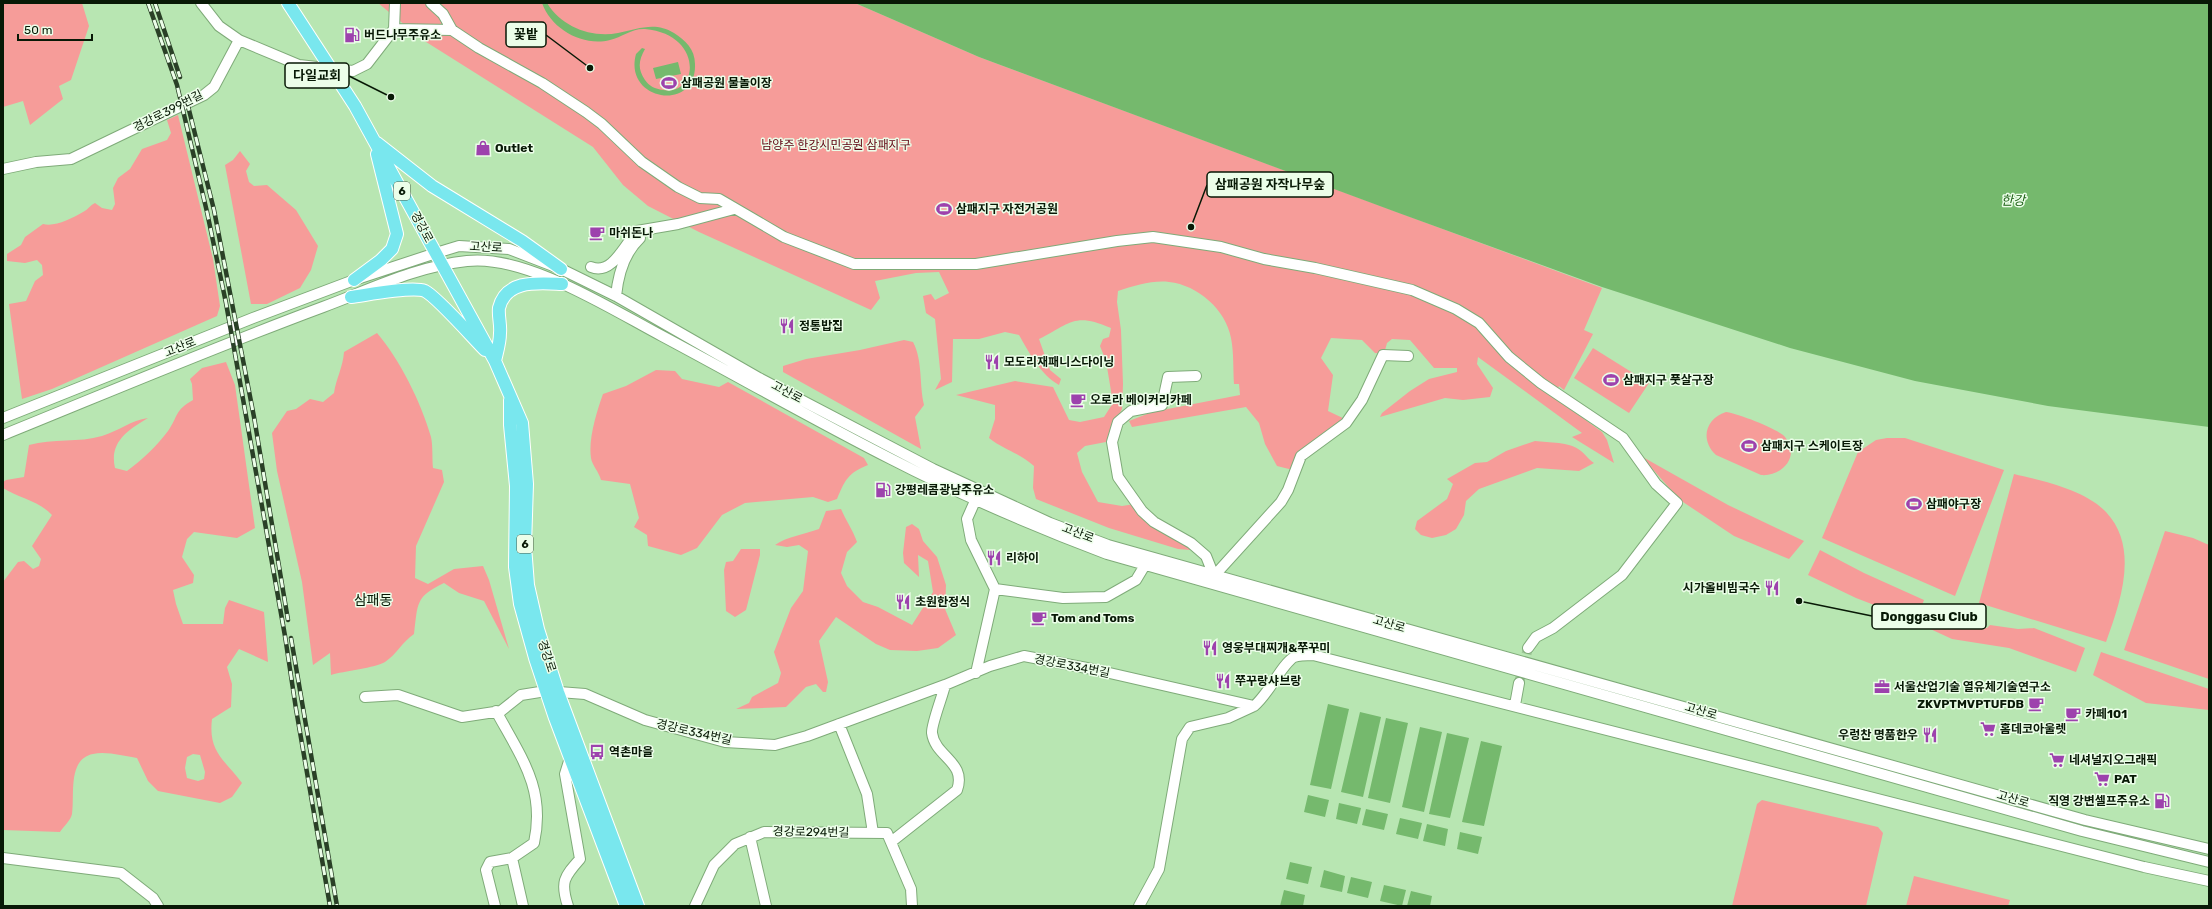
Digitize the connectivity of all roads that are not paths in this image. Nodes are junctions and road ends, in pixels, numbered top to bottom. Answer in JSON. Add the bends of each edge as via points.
{"nodes":[{"id":1,"x":202,"y":3,"type":"edge"},
{"id":2,"x":288,"y":3,"type":"edge"},
{"id":3,"x":395,"y":3,"type":"edge"},
{"id":4,"x":431,"y":3,"type":"edge"},
{"id":5,"x":394,"y":29,"type":"junction"},
{"id":6,"x":452,"y":30,"type":"junction"},
{"id":7,"x":239,"y":40,"type":"junction"},
{"id":8,"x":330,"y":69,"type":"junction"},
{"id":9,"x":373,"y":139,"type":"junction"},
{"id":10,"x":4,"y":167,"type":"edge"},
{"id":11,"x":734,"y":209,"type":"junction"},
{"id":12,"x":678,"y":224,"type":"junction"},
{"id":13,"x":436,"y":253,"type":"junction"},
{"id":14,"x":444,"y":265,"type":"junction"},
{"id":15,"x":591,"y":267,"type":"dead end"},
{"id":16,"x":561,"y":269,"type":"junction"},
{"id":17,"x":354,"y":280,"type":"junction"},
{"id":18,"x":562,"y":284,"type":"junction"},
{"id":19,"x":616,"y":296,"type":"junction"},
{"id":20,"x":351,"y":297,"type":"junction"},
{"id":21,"x":1408,"y":356,"type":"dead end"},
{"id":22,"x":495,"y":361,"type":"junction"},
{"id":23,"x":1196,"y":376,"type":"dead end"},
{"id":24,"x":510,"y":395,"type":"junction"},
{"id":25,"x":3,"y":418,"type":"edge"},
{"id":26,"x":3,"y":435,"type":"edge"},
{"id":27,"x":975,"y":501,"type":"junction"},
{"id":28,"x":1145,"y":565,"type":"junction"},
{"id":29,"x":1214,"y":576,"type":"junction"},
{"id":30,"x":995,"y":589,"type":"junction"},
{"id":31,"x":1528,"y":648,"type":"tunnel mouth"},
{"id":32,"x":976,"y":672,"type":"junction"},
{"id":33,"x":1519,"y":683,"type":"tunnel mouth"},
{"id":34,"x":945,"y":685,"type":"junction"},
{"id":35,"x":546,"y":691,"type":"junction"},
{"id":36,"x":558,"y":692,"type":"junction"},
{"id":37,"x":365,"y":696,"type":"dead end"},
{"id":38,"x":1515,"y":705,"type":"junction"},
{"id":39,"x":1254,"y":706,"type":"junction"},
{"id":40,"x":496,"y":712,"type":"junction"},
{"id":41,"x":839,"y":724,"type":"junction"},
{"id":42,"x":570,"y":758,"type":"junction"},
{"id":43,"x":873,"y":833,"type":"junction"},
{"id":44,"x":750,"y":837,"type":"junction"},
{"id":45,"x":891,"y":842,"type":"junction"},
{"id":46,"x":2209,"y":849,"type":"edge"},
{"id":47,"x":3,"y":858,"type":"edge"},
{"id":48,"x":512,"y":858,"type":"junction"},
{"id":49,"x":2209,"y":862,"type":"edge"},
{"id":50,"x":2209,"y":881,"type":"edge"},
{"id":51,"x":158,"y":906,"type":"edge"},
{"id":52,"x":495,"y":906,"type":"edge"},
{"id":53,"x":522,"y":906,"type":"edge"},
{"id":54,"x":568,"y":906,"type":"edge"},
{"id":55,"x":626,"y":906,"type":"edge"},
{"id":56,"x":638,"y":906,"type":"edge"},
{"id":57,"x":695,"y":906,"type":"edge"},
{"id":58,"x":766,"y":906,"type":"edge"},
{"id":59,"x":912,"y":906,"type":"edge"},
{"id":60,"x":1139,"y":906,"type":"edge"}],
"edges":[{"from":1,"to":7,"type":"street","via":[[219,26]]},
{"from":2,"to":8,"type":"main road","name":"경강로","number":"6"},
{"from":3,"to":5,"type":"street"},
{"from":4,"to":6,"type":"street","via":[[443,14]]},
{"from":5,"to":6,"type":"street"},
{"from":5,"to":8,"type":"street","via":[[367,64],[353,71]]},
{"from":6,"to":11,"type":"street","via":[[586,112],[642,162],[678,187],[700,198],[719,199]]},
{"from":7,"to":8,"type":"street","via":[[299,65]]},
{"from":7,"to":10,"type":"street","name":"경강로399번길","via":[[214,87],[204,95],[71,159]]},
{"from":8,"to":9,"type":"main road","name":"경강로","number":"6"},
{"from":9,"to":13,"type":"main road","name":"경강로","number":"6"},
{"from":9,"to":16,"type":"main road","via":[[432,186],[522,241]]},
{"from":9,"to":17,"type":"main road","via":[[397,234],[392,249]]},
{"from":11,"to":12,"type":"street"},
{"from":11,"to":31,"type":"street","via":[[784,237],[854,264],[976,264],[1117,240],[1153,237],[1221,247],[1264,259],[1412,290],[1456,309],[1479,323],[1509,357],[1541,382],[1624,438],[1656,484],[1677,503],[1622,575],[1553,628],[1536,637]]},
{"from":12,"to":15,"type":"street","via":[[637,231],[616,260],[606,268]]},
{"from":12,"to":19,"type":"street","via":[[667,231],[643,235],[634,244],[618,280]]},
{"from":13,"to":14,"type":"main road","name":"경강로","number":"6"},
{"from":13,"to":16,"type":"street","name":"고산로","via":[[459,246],[509,249]]},
{"from":13,"to":17,"type":"street","name":"고산로"},
{"from":14,"to":18,"type":"street","name":"고산로","via":[[469,260],[493,262],[526,270]]},
{"from":14,"to":20,"type":"street","name":"고산로"},
{"from":14,"to":22,"type":"main road","name":"경강로","number":"6"},
{"from":16,"to":19,"type":"street","name":"고산로"},
{"from":17,"to":25,"type":"street","name":"고산로"},
{"from":18,"to":22,"type":"main road","via":[[539,282],[518,286],[505,293],[499,309],[500,333]]},
{"from":18,"to":27,"type":"street","name":"고산로","via":[[890,459]]},
{"from":19,"to":29,"type":"street","name":"고산로","via":[[759,378],[933,469],[1050,523],[1108,545]]},
{"from":20,"to":22,"type":"main road","via":[[425,291]]},
{"from":20,"to":26,"type":"street","name":"고산로"},
{"from":21,"to":29,"type":"street","via":[[1383,355],[1362,400],[1346,423],[1301,456],[1281,502]]},
{"from":22,"to":24,"type":"main road","name":"경강로","number":"6"},
{"from":23,"to":29,"type":"street","via":[[1168,377],[1162,406],[1131,411],[1118,422],[1112,442],[1118,477],[1142,511],[1154,522],[1191,543],[1206,556]]},
{"from":24,"to":35,"type":"main road","name":"경강로","number":"6","via":[[516,486],[515,567],[520,604]]},
{"from":24,"to":36,"type":"main road","name":"경강로","number":"6","via":[[522,423],[526,451],[525,546],[528,585],[538,629]]},
{"from":27,"to":28,"type":"street","name":"고산로","via":[[1107,554]]},
{"from":27,"to":30,"type":"street","via":[[967,519],[971,540]]},
{"from":28,"to":30,"type":"street","via":[[1136,580],[1106,597],[1063,598]]},
{"from":28,"to":49,"type":"street","name":"고산로","via":[[2082,832]]},
{"from":29,"to":46,"type":"street","name":"고산로","via":[[2079,818]]},
{"from":30,"to":32,"type":"street"},
{"from":32,"to":34,"type":"street","name":"경강로334번길"},
{"from":32,"to":39,"type":"street","name":"경강로334번길","via":[[1024,656]]},
{"from":33,"to":38,"type":"street"},
{"from":34,"to":41,"type":"street","name":"경강로334번길"},
{"from":34,"to":45,"type":"street","via":[[932,733],[936,745],[957,769],[960,781],[957,790]]},
{"from":35,"to":36,"type":"street","name":"경강로334번길"},
{"from":35,"to":40,"type":"street","name":"경강로334번길","via":[[521,695]]},
{"from":35,"to":42,"type":"main road","name":"경강로","number":"6"},
{"from":36,"to":41,"type":"street","name":"경강로334번길","via":[[585,694],[645,720],[725,742],[775,745]]},
{"from":36,"to":56,"type":"main road","name":"경강로","number":"6"},
{"from":37,"to":40,"type":"street","via":[[398,695],[462,717]]},
{"from":38,"to":39,"type":"street","via":[[1313,654],[1294,657],[1263,699]]},
{"from":38,"to":50,"type":"street","via":[[2144,867]]},
{"from":39,"to":60,"type":"street","via":[[1228,718],[1190,727],[1182,740],[1159,868]]},
{"from":40,"to":48,"type":"street","via":[[531,777],[536,795],[537,830],[534,843]]},
{"from":41,"to":43,"type":"street","via":[[867,794]]},
{"from":42,"to":54,"type":"street","via":[[565,774],[580,858],[568,873],[562,889]]},
{"from":42,"to":55,"type":"main road","name":"경강로","number":"6"},
{"from":43,"to":44,"type":"street","name":"경강로294번길","via":[[764,832]]},
{"from":43,"to":45,"type":"street","name":"경강로294번길","via":[[887,833]]},
{"from":44,"to":57,"type":"street","name":"경강로294번길","via":[[735,844],[714,866]]},
{"from":44,"to":58,"type":"street"},
{"from":45,"to":59,"type":"street","via":[[910,889]]},
{"from":47,"to":51,"type":"street","via":[[121,873],[153,898]]},
{"from":48,"to":52,"type":"street","via":[[490,862],[486,870]]},
{"from":48,"to":53,"type":"street"}]}
